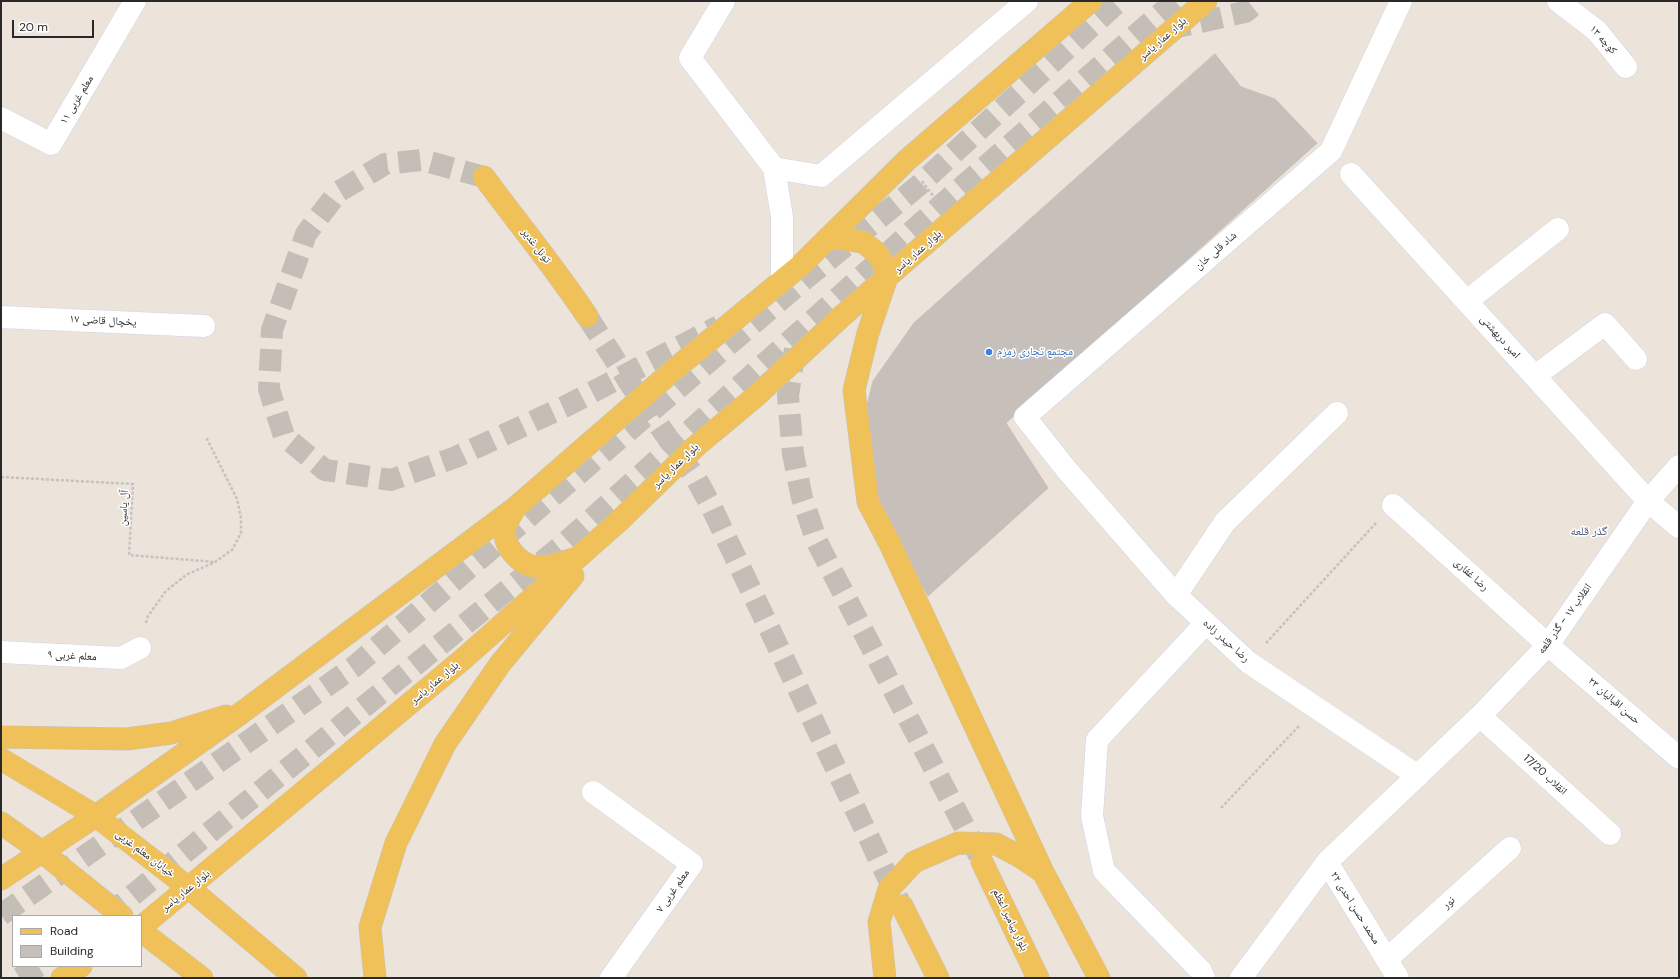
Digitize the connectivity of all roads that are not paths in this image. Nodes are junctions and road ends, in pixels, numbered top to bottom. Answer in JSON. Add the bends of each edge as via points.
{"nodes":[{"id":1,"x":724,"y":1,"type":"edge"},
{"id":2,"x":1027,"y":1,"type":"edge"},
{"id":3,"x":1091,"y":1,"type":"edge"},
{"id":4,"x":1206,"y":1,"type":"edge"},
{"id":5,"x":1401,"y":1,"type":"edge"},
{"id":6,"x":1568,"y":4,"type":"edge"},
{"id":7,"x":133,"y":5,"type":"edge"},
{"id":8,"x":1626,"y":67,"type":"dead end"},
{"id":9,"x":1,"y":118,"type":"edge"},
{"id":10,"x":774,"y":168,"type":"junction"},
{"id":11,"x":1351,"y":174,"type":"dead end"},
{"id":12,"x":484,"y":177,"type":"tunnel mouth"},
{"id":13,"x":1558,"y":230,"type":"dead end"},
{"id":14,"x":829,"y":237,"type":"junction"},
{"id":15,"x":782,"y":280,"type":"junction"},
{"id":16,"x":886,"y":280,"type":"junction"},
{"id":17,"x":1467,"y":301,"type":"junction"},
{"id":18,"x":587,"y":316,"type":"tunnel mouth"},
{"id":19,"x":1,"y":317,"type":"edge"},
{"id":20,"x":204,"y":326,"type":"dead end"},
{"id":21,"x":1636,"y":359,"type":"dead end"},
{"id":22,"x":1535,"y":376,"type":"junction"},
{"id":23,"x":1338,"y":414,"type":"dead end"},
{"id":24,"x":1679,"y":466,"type":"edge"},
{"id":25,"x":1066,"y":469,"type":"joint"},
{"id":26,"x":1648,"y":501,"type":"junction"},
{"id":27,"x":1393,"y":505,"type":"road end"},
{"id":28,"x":515,"y":508,"type":"junction"},
{"id":29,"x":618,"y":522,"type":"junction"},
{"id":30,"x":1679,"y":527,"type":"edge"},
{"id":31,"x":577,"y":558,"type":"junction"},
{"id":32,"x":1176,"y":595,"type":"junction"},
{"id":33,"x":1206,"y":623,"type":"junction"},
{"id":34,"x":1548,"y":644,"type":"junction"},
{"id":35,"x":140,"y":648,"type":"road end"},
{"id":36,"x":1,"y":652,"type":"edge"},
{"id":37,"x":244,"y":711,"type":"junction"},
{"id":38,"x":1480,"y":716,"type":"junction"},
{"id":39,"x":1,"y":737,"type":"edge"},
{"id":40,"x":1679,"y":758,"type":"edge"},
{"id":41,"x":1,"y":759,"type":"edge"},
{"id":42,"x":1418,"y":776,"type":"junction"},
{"id":43,"x":593,"y":792,"type":"dead end"},
{"id":44,"x":96,"y":816,"type":"junction"},
{"id":45,"x":1,"y":823,"type":"edge"},
{"id":46,"x":1610,"y":834,"type":"dead end"},
{"id":47,"x":1510,"y":848,"type":"dead end"},
{"id":48,"x":42,"y":852,"type":"junction"},
{"id":49,"x":982,"y":862,"type":"tunnel mouth"},
{"id":50,"x":1327,"y":862,"type":"junction"},
{"id":51,"x":1043,"y":872,"type":"junction"},
{"id":52,"x":1,"y":880,"type":"edge"},
{"id":53,"x":189,"y":888,"type":"junction"},
{"id":54,"x":902,"y":906,"type":"tunnel mouth"},
{"id":55,"x":121,"y":915,"type":"edge"},
{"id":56,"x":142,"y":926,"type":"edge"},
{"id":57,"x":142,"y":932,"type":"edge"},
{"id":58,"x":1387,"y":959,"type":"junction"},
{"id":59,"x":79,"y":967,"type":"edge"},
{"id":60,"x":62,"y":978,"type":"edge"},
{"id":61,"x":202,"y":978,"type":"edge"},
{"id":62,"x":296,"y":978,"type":"edge"},
{"id":63,"x":375,"y":978,"type":"edge"},
{"id":64,"x":611,"y":978,"type":"edge"},
{"id":65,"x":885,"y":978,"type":"edge"},
{"id":66,"x":938,"y":978,"type":"edge"},
{"id":67,"x":1038,"y":978,"type":"edge"},
{"id":68,"x":1099,"y":978,"type":"edge"},
{"id":69,"x":1204,"y":978,"type":"edge"},
{"id":70,"x":1241,"y":978,"type":"edge"},
{"id":71,"x":1398,"y":978,"type":"edge"}],
"edges":[{"from":1,"to":10,"type":"street","via":[[690,58]]},
{"from":2,"to":10,"type":"street","via":[[821,176]]},
{"from":3,"to":14,"type":"main road","via":[[907,160]]},
{"from":4,"to":16,"type":"main road","name":"بلوار عمار یاسر"},
{"from":5,"to":25,"type":"street","name":"شاد قلی خان","via":[[1331,151],[1025,417]]},
{"from":6,"to":8,"type":"street","name":"کوچه ۱۳","via":[[1597,31]]},
{"from":7,"to":9,"type":"street","name":"معلم غربی ۱۱","via":[[51,144]]},
{"from":10,"to":15,"type":"street","via":[[782,217]]},
{"from":11,"to":17,"type":"street","name":"امیر دربهشتی"},
{"from":12,"to":18,"type":"main road","name":"تونل غدیر","via":[[560,276]]},
{"from":13,"to":17,"type":"street"},
{"from":14,"to":15,"type":"main road"},
{"from":14,"to":16,"type":"main road","via":[[863,242],[877,253],[885,267]]},
{"from":15,"to":28,"type":"main road"},
{"from":16,"to":29,"type":"main road","name":"بلوار عمار یاسر","via":[[695,447]]},
{"from":16,"to":51,"type":"main road","via":[[868,333],[854,390],[868,502]]},
{"from":17,"to":22,"type":"street","name":"امیر دربهشتی"},
{"from":19,"to":20,"type":"street","name":"۱۷ یخچال قاضی"},
{"from":21,"to":22,"type":"street","via":[[1605,324]]},
{"from":22,"to":26,"type":"street","name":"امیر دربهشتی"},
{"from":23,"to":32,"type":"street","via":[[1225,522]]},
{"from":24,"to":26,"type":"street","name":"انقلاب ۱۷ - گذر قلعه"},
{"from":25,"to":32,"type":"street","name":"رضا حیدر زاده"},
{"from":26,"to":30,"type":"street","name":"امیر دربهشتی"},
{"from":26,"to":34,"type":"street","name":"انقلاب ۱۷ - گذر قلعه"},
{"from":27,"to":34,"type":"street","name":"رضا غفاری"},
{"from":28,"to":31,"type":"main road","via":[[506,525],[505,536],[510,550],[521,561],[536,567]]},
{"from":28,"to":37,"type":"main road"},
{"from":29,"to":31,"type":"main road","name":"بلوار عمار یاسر"},
{"from":29,"to":63,"type":"main road","via":[[500,664],[445,744],[396,844],[370,927]]},
{"from":31,"to":53,"type":"main road","name":"بلوار عمار یاسر","via":[[462,660]]},
{"from":32,"to":33,"type":"street","name":"رضا حیدر زاده"},
{"from":33,"to":42,"type":"street","name":"رضا حیدر زاده","via":[[1248,662]]},
{"from":33,"to":69,"type":"street","via":[[1097,740],[1092,816],[1104,871],[1201,971]]},
{"from":34,"to":38,"type":"street","name":"انقلاب ۱۷ - گذر قلعه"},
{"from":34,"to":40,"type":"street","name":"۲۳ حسن اقبالیان"},
{"from":35,"to":36,"type":"street","name":"معلم غربی ۹","via":[[121,658]]},
{"from":37,"to":39,"type":"main road","via":[[171,733],[127,739]]},
{"from":37,"to":44,"type":"main road"},
{"from":38,"to":42,"type":"street","name":"انقلاب ۱۷ - گذر قلعه"},
{"from":38,"to":46,"type":"street","name":"انقلاب 17/20"},
{"from":41,"to":44,"type":"main road","name":"خیابان معلم غربی"},
{"from":42,"to":50,"type":"street","name":"۲۲ محمد حسن احدی"},
{"from":43,"to":64,"type":"street","name":"معلم غربی ۷","via":[[692,864]]},
{"from":44,"to":48,"type":"main road"},
{"from":44,"to":53,"type":"main road","name":"خیابان معلم غربی"},
{"from":45,"to":48,"type":"main road"},
{"from":47,"to":58,"type":"street","name":"نور"},
{"from":48,"to":52,"type":"main road"},
{"from":48,"to":55,"type":"main road"},
{"from":49,"to":67,"type":"main road","name":"بلوار پیامبر اعظم"},
{"from":50,"to":58,"type":"street","name":"۲۲ محمد حسن احدی"},
{"from":50,"to":70,"type":"street"},
{"from":51,"to":65,"type":"main road","via":[[996,844],[958,843],[914,862],[889,889],[879,922]]},
{"from":51,"to":68,"type":"main road"},
{"from":53,"to":56,"type":"main road","name":"بلوار عمار یاسر"},
{"from":53,"to":62,"type":"main road","name":"خیابان معلم غربی"},
{"from":54,"to":66,"type":"main road"},
{"from":57,"to":61,"type":"main road"},
{"from":58,"to":71,"type":"street","name":"۲۲ محمد حسن احدی"},
{"from":59,"to":60,"type":"main road"}]}
